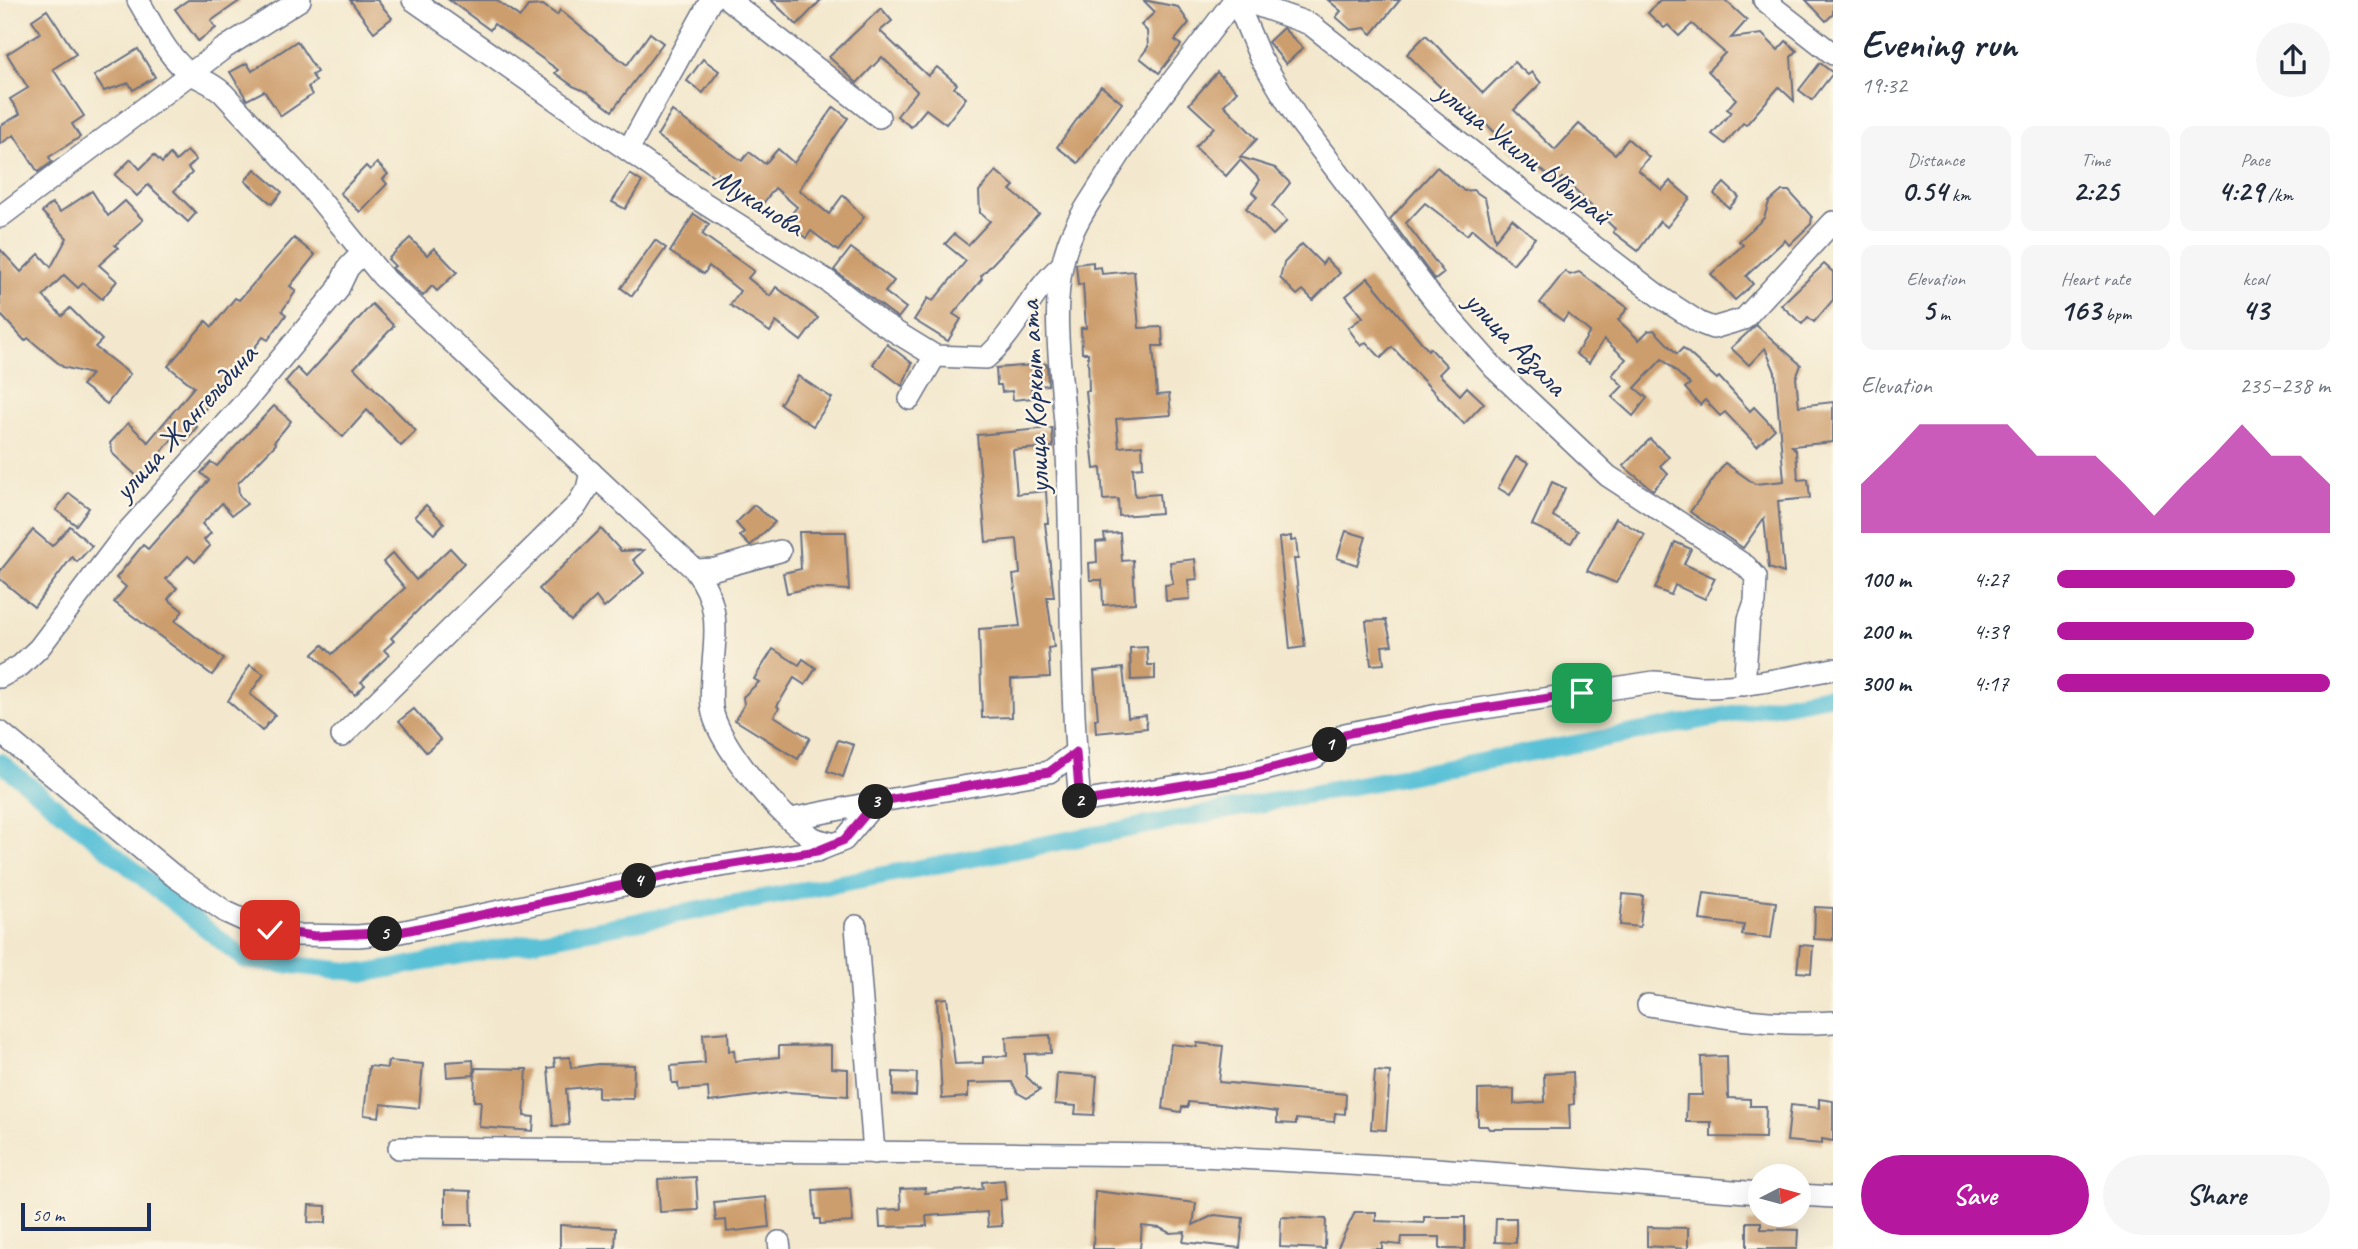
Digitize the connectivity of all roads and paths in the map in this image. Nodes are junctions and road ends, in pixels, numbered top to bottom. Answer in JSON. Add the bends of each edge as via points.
{"nodes":[{"id":1,"x":138,"y":0,"type":"edge"},
{"id":2,"x":300,"y":0,"type":"edge"},
{"id":3,"x":413,"y":0,"type":"edge"},
{"id":4,"x":711,"y":0,"type":"edge"},
{"id":5,"x":729,"y":0,"type":"edge"},
{"id":6,"x":1235,"y":0,"type":"edge"},
{"id":7,"x":1242,"y":0,"type":"edge"},
{"id":8,"x":1764,"y":0,"type":"edge"},
{"id":9,"x":1833,"y":52,"type":"edge"},
{"id":10,"x":190,"y":73,"type":"junction"},
{"id":11,"x":879,"y":117,"type":"dead end"},
{"id":12,"x":628,"y":150,"type":"junction"},
{"id":13,"x":0,"y":218,"type":"edge"},
{"id":14,"x":1833,"y":222,"type":"edge"},
{"id":15,"x":363,"y":252,"type":"junction"},
{"id":16,"x":1061,"y":266,"type":"junction"},
{"id":17,"x":935,"y":356,"type":"junction"},
{"id":18,"x":910,"y":399,"type":"dead end"},
{"id":19,"x":591,"y":472,"type":"junction"},
{"id":20,"x":780,"y":551,"type":"dead end"},
{"id":21,"x":695,"y":570,"type":"junction"},
{"id":22,"x":1833,"y":669,"type":"edge"},
{"id":23,"x":0,"y":677,"type":"edge"},
{"id":24,"x":1744,"y":685,"type":"junction"},
{"id":25,"x":0,"y":732,"type":"edge"},
{"id":26,"x":342,"y":736,"type":"dead end"},
{"id":27,"x":1076,"y":752,"type":"junction"},
{"id":28,"x":876,"y":802,"type":"junction"},
{"id":29,"x":790,"y":819,"type":"junction"},
{"id":30,"x":834,"y":844,"type":"junction"},
{"id":31,"x":856,"y":926,"type":"dead end"},
{"id":32,"x":1648,"y":1005,"type":"dead end"},
{"id":33,"x":1833,"y":1022,"type":"edge"},
{"id":34,"x":399,"y":1147,"type":"dead end"},
{"id":35,"x":874,"y":1153,"type":"junction"},
{"id":36,"x":1748,"y":1193,"type":"edge"},
{"id":37,"x":1811,"y":1196,"type":"edge"},
{"id":38,"x":1833,"y":1197,"type":"edge"}],
"edges":[{"from":1,"to":10,"type":"street","via":[[169,51]]},
{"from":2,"to":10,"type":"street"},
{"from":3,"to":12,"type":"street","name":"Муканова"},
{"from":4,"to":12,"type":"street"},
{"from":5,"to":11,"type":"street"},
{"from":6,"to":16,"type":"street","name":"улица Коркыт ата","via":[[1127,140],[1082,215]]},
{"from":6,"to":24,"type":"street","name":"улица Абзала","via":[[1259,57],[1297,118],[1435,301],[1495,369],[1608,476],[1746,566],[1756,578]]},
{"from":7,"to":14,"type":"street","name":"улица Укили Ыбырай","via":[[1310,24],[1660,297],[1713,328],[1744,319]]},
{"from":8,"to":9,"type":"street"},
{"from":10,"to":13,"type":"street"},
{"from":10,"to":15,"type":"street","via":[[209,80],[223,93]]},
{"from":12,"to":17,"type":"street","name":"Муканова"},
{"from":15,"to":19,"type":"street","via":[[382,276]]},
{"from":15,"to":23,"type":"street","name":"улица Жангельдина","via":[[348,268],[337,291],[245,402],[126,533],[51,634],[20,666]]},
{"from":16,"to":17,"type":"street","via":[[986,358]]},
{"from":16,"to":27,"type":"street","name":"улица Коркыт ата","via":[[1057,319],[1065,394]]},
{"from":17,"to":18,"type":"street"},
{"from":19,"to":21,"type":"street"},
{"from":19,"to":26,"type":"street","via":[[577,505]]},
{"from":20,"to":21,"type":"street"},
{"from":21,"to":29,"type":"street","via":[[708,586],[713,615],[712,709],[717,728],[760,788]]},
{"from":22,"to":24,"type":"street"},
{"from":24,"to":27,"type":"street","name":"улица Коркыт ата","via":[[1654,682],[1438,715],[1345,734],[1315,757],[1245,775],[1080,802]]},
{"from":25,"to":30,"type":"street","via":[[174,876],[226,912],[295,935],[400,932]]},
{"from":27,"to":28,"type":"street","via":[[1049,772]]},
{"from":28,"to":29,"type":"street"},
{"from":28,"to":30,"type":"street","via":[[844,840]]},
{"from":29,"to":30,"type":"street","via":[[814,838]]},
{"from":31,"to":35,"type":"street"},
{"from":32,"to":33,"type":"street","via":[[1737,1019]]},
{"from":34,"to":35,"type":"street"},
{"from":35,"to":36,"type":"street","via":[[1184,1155]]},
{"from":37,"to":38,"type":"street"}]}
